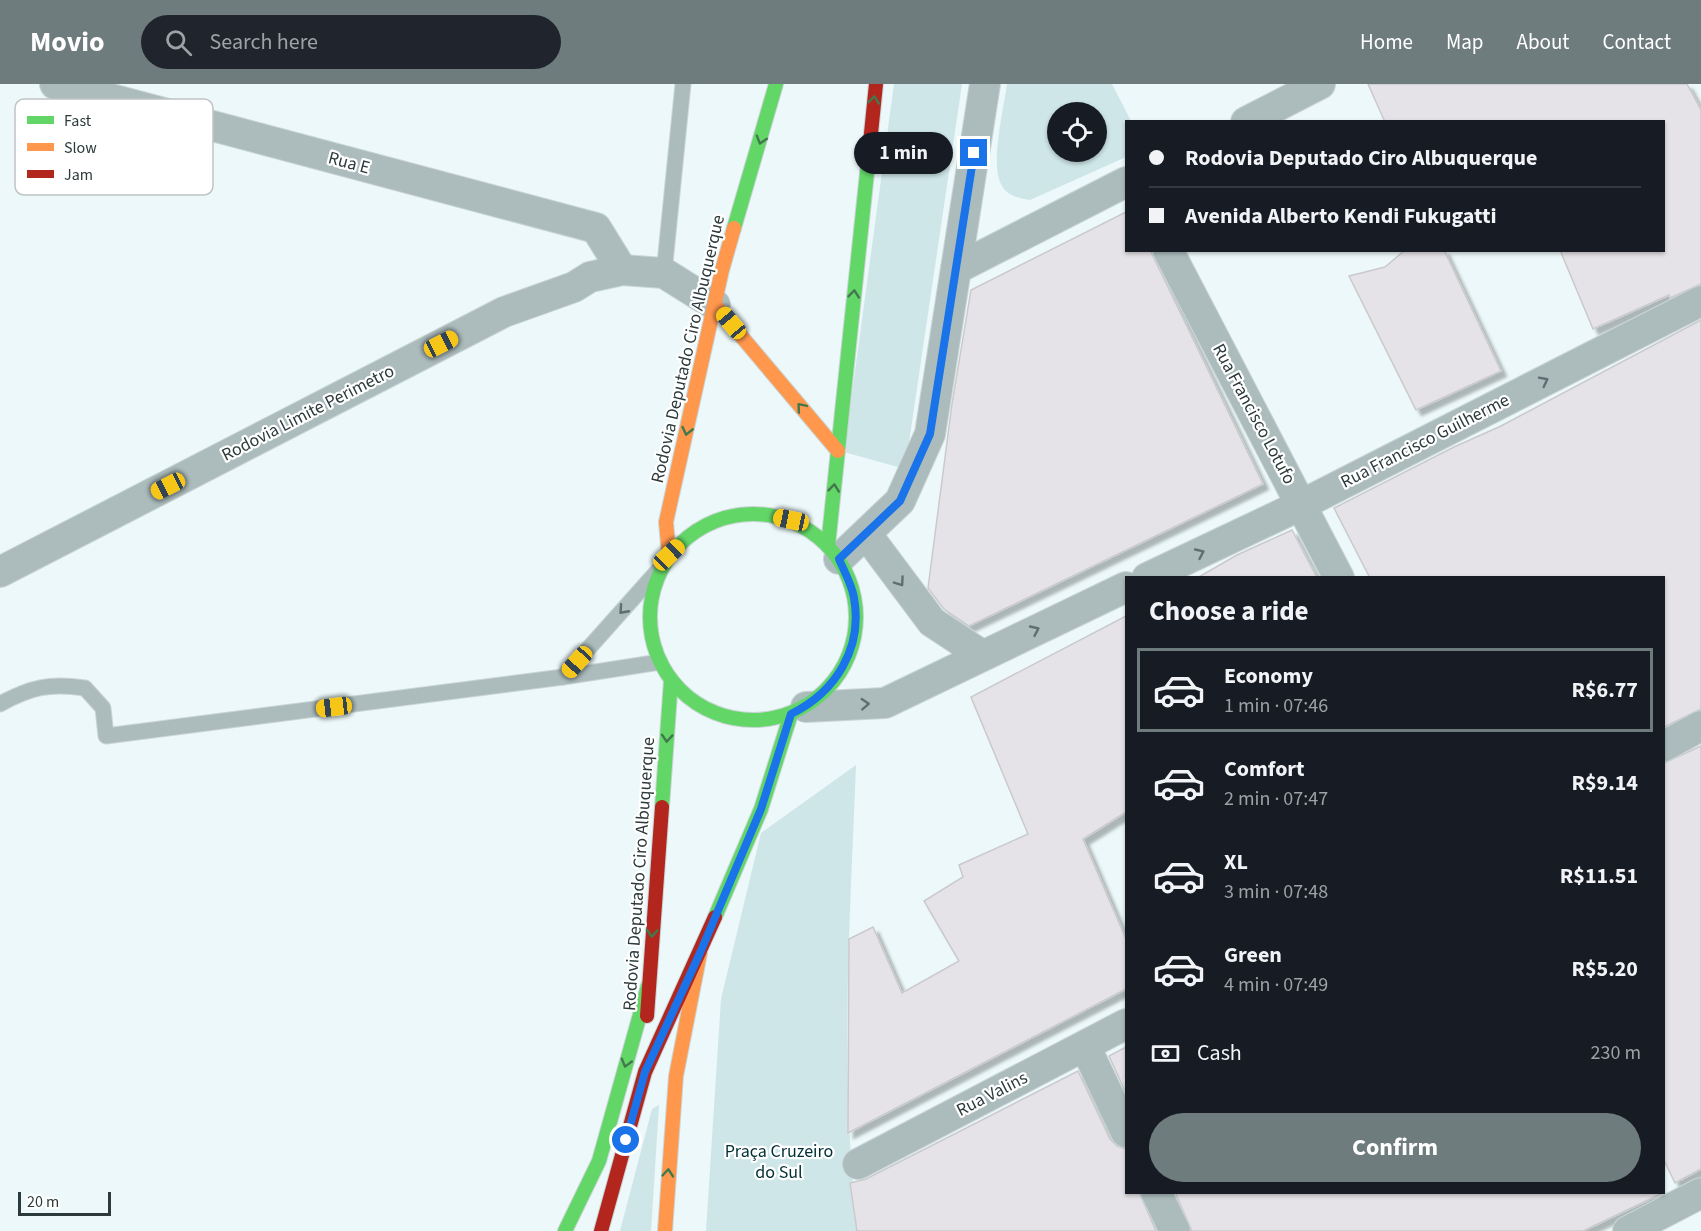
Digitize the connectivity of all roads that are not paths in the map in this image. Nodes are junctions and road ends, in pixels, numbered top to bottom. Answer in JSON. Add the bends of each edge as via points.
{"nodes":[{"id":1,"x":55,"y":84,"type":"edge"},
{"id":2,"x":683,"y":84,"type":"edge"},
{"id":3,"x":776,"y":84,"type":"edge"},
{"id":4,"x":876,"y":84,"type":"edge"},
{"id":5,"x":985,"y":84,"type":"edge"},
{"id":6,"x":1320,"y":84,"type":"edge"},
{"id":7,"x":111,"y":99,"type":"edge"},
{"id":8,"x":1250,"y":120,"type":"edge"},
{"id":9,"x":213,"y":126,"type":"edge"},
{"id":10,"x":1125,"y":183,"type":"edge"},
{"id":11,"x":1169,"y":252,"type":"edge"},
{"id":12,"x":956,"y":268,"type":"junction"},
{"id":13,"x":622,"y":270,"type":"junction"},
{"id":14,"x":663,"y":273,"type":"junction"},
{"id":15,"x":1701,"y":301,"type":"edge"},
{"id":16,"x":715,"y":305,"type":"junction"},
{"id":17,"x":838,"y":452,"type":"junction"},
{"id":18,"x":1301,"y":505,"type":"junction"},
{"id":19,"x":867,"y":534,"type":"junction"},
{"id":20,"x":834,"y":552,"type":"junction"},
{"id":21,"x":666,"y":561,"type":"junction"},
{"id":22,"x":0,"y":572,"type":"edge"},
{"id":23,"x":1151,"y":576,"type":"edge"},
{"id":24,"x":1338,"y":576,"type":"edge"},
{"id":25,"x":1125,"y":587,"type":"edge"},
{"id":26,"x":982,"y":656,"type":"junction"},
{"id":27,"x":660,"y":662,"type":"junction"},
{"id":28,"x":563,"y":677,"type":"junction"},
{"id":29,"x":671,"y":680,"type":"junction"},
{"id":30,"x":0,"y":704,"type":"edge"},
{"id":31,"x":798,"y":710,"type":"junction"},
{"id":32,"x":1701,"y":726,"type":"edge"},
{"id":33,"x":1665,"y":745,"type":"edge"},
{"id":34,"x":700,"y":953,"type":"junction"},
{"id":35,"x":648,"y":987,"type":"junction"},
{"id":36,"x":1125,"y":1025,"type":"edge"},
{"id":37,"x":1085,"y":1046,"type":"junction"},
{"id":38,"x":645,"y":1072,"type":"junction"},
{"id":39,"x":1125,"y":1130,"type":"edge"},
{"id":40,"x":858,"y":1164,"type":"dead end"},
{"id":41,"x":1701,"y":1193,"type":"edge"},
{"id":42,"x":1157,"y":1194,"type":"edge"},
{"id":43,"x":1672,"y":1211,"type":"edge"},
{"id":44,"x":565,"y":1231,"type":"edge"},
{"id":45,"x":601,"y":1231,"type":"edge"},
{"id":46,"x":664,"y":1231,"type":"edge"},
{"id":47,"x":1175,"y":1231,"type":"edge"},
{"id":48,"x":1628,"y":1231,"type":"edge"}],
"edges":[{"from":1,"to":7,"type":"street","name":"Rua E"},
{"from":2,"to":14,"type":"lane"},
{"from":3,"to":16,"type":"main road","name":"Rodovia Deputado Ciro Albuquerque","one_way":true},
{"from":17,"to":4,"type":"main road","one_way":true},
{"from":5,"to":12,"type":"street"},
{"from":6,"to":8,"type":"street"},
{"from":9,"to":13,"type":"street","name":"Rua E","via":[[596,228]]},
{"from":10,"to":12,"type":"street"},
{"from":11,"to":18,"type":"street","name":"Rua Francisco Lotufo"},
{"from":12,"to":19,"type":"street","via":[[930,434],[900,501]]},
{"from":13,"to":14,"type":"street","name":"Rodovia Limite Perimetro"},
{"from":13,"to":22,"type":"street","name":"Rodovia Limite Perimetro","via":[[590,277],[574,287],[504,312]]},
{"from":14,"to":16,"type":"street"},
{"from":18,"to":15,"type":"street","name":"Rua Francisco Guilherme","one_way":true},
{"from":17,"to":16,"type":"main road","one_way":true},
{"from":16,"to":21,"type":"main road","name":"Rodovia Deputado Ciro Albuquerque","one_way":true,"via":[[666,522]]},
{"from":20,"to":17,"type":"main road","one_way":true},
{"from":23,"to":18,"type":"street","name":"Rua Francisco Guilherme","one_way":true},
{"from":18,"to":24,"type":"street","name":"Rua Francisco Lotufo"},
{"from":19,"to":20,"type":"street"},
{"from":19,"to":26,"type":"street","one_way":true,"via":[[932,622]]},
{"from":20,"to":21,"type":"main road","via":[[791,520],[758,513],[724,517],[694,532]]},
{"from":20,"to":31,"type":"main road","via":[[854,596],[856,628],[848,659],[831,686]]},
{"from":21,"to":27,"type":"main road","via":[[653,589],[650,614],[652,639]]},
{"from":21,"to":28,"type":"lane","one_way":true},
{"from":26,"to":25,"type":"street","one_way":true},
{"from":31,"to":26,"type":"street","one_way":true,"via":[[885,703]]},
{"from":27,"to":28,"type":"lane"},
{"from":27,"to":29,"type":"main road"},
{"from":28,"to":30,"type":"lane","via":[[106,736],[102,708],[85,688],[57,684],[25,690]]},
{"from":29,"to":31,"type":"main road","via":[[695,703],[725,717],[758,721]]},
{"from":29,"to":35,"type":"main road","name":"Rodovia Deputado Ciro Albuquerque","one_way":true},
{"from":31,"to":34,"type":"main road","name":"Rodovia Deputado Ciro Albuquerque"},
{"from":32,"to":33,"type":"street"},
{"from":34,"to":38,"type":"main road","name":"Rodovia Deputado Ciro Albuquerque"},
{"from":46,"to":34,"type":"main road","one_way":true,"via":[[676,1076]]},
{"from":35,"to":38,"type":"main road","name":"Rodovia Deputado Ciro Albuquerque"},
{"from":35,"to":44,"type":"main road","one_way":true,"via":[[599,1161]]},
{"from":36,"to":37,"type":"street","name":"Rua Valins"},
{"from":37,"to":39,"type":"street"},
{"from":37,"to":40,"type":"street","name":"Rua Valins"},
{"from":38,"to":45,"type":"main road","name":"Rodovia Deputado Ciro Albuquerque"},
{"from":41,"to":43,"type":"street"},
{"from":42,"to":47,"type":"street"},
{"from":43,"to":48,"type":"street"}]}
